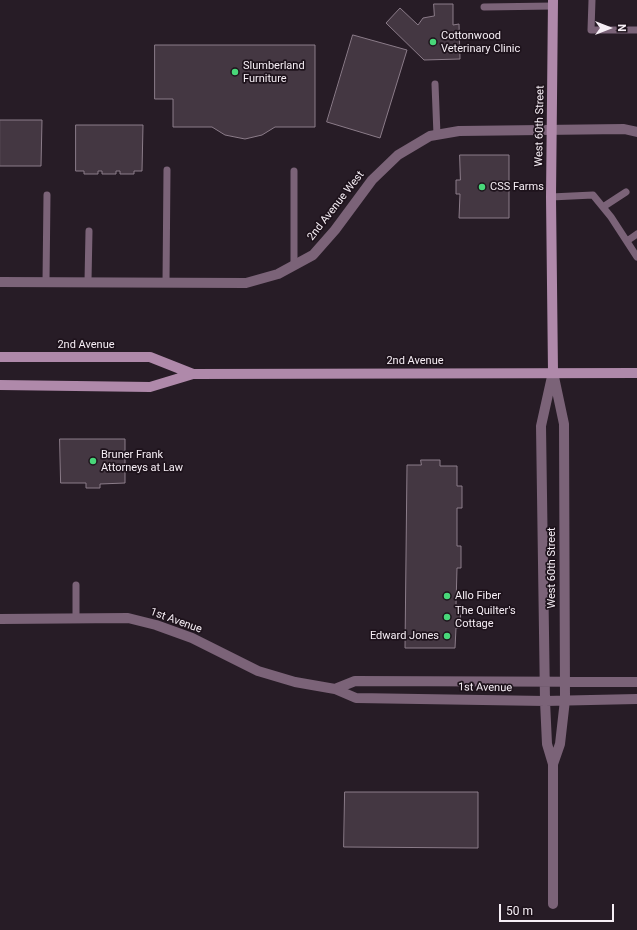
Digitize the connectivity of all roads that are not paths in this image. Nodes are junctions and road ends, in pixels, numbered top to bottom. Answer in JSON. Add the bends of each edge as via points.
{"nodes":[{"id":1,"x":592,"y":0,"type":"edge"},
{"id":2,"x":553,"y":3,"type":"edge"},
{"id":3,"x":484,"y":7,"type":"dead end"},
{"id":4,"x":637,"y":30,"type":"edge"},
{"id":5,"x":435,"y":84,"type":"dead end"},
{"id":6,"x":552,"y":130,"type":"junction"},
{"id":7,"x":637,"y":132,"type":"edge"},
{"id":8,"x":437,"y":135,"type":"junction"},
{"id":9,"x":167,"y":170,"type":"dead end"},
{"id":10,"x":294,"y":171,"type":"dead end"},
{"id":11,"x":626,"y":192,"type":"dead end"},
{"id":12,"x":47,"y":195,"type":"dead end"},
{"id":13,"x":551,"y":197,"type":"junction"},
{"id":14,"x":603,"y":207,"type":"junction"},
{"id":15,"x":89,"y":231,"type":"dead end"},
{"id":16,"x":637,"y":234,"type":"edge"},
{"id":17,"x":627,"y":241,"type":"junction"},
{"id":18,"x":637,"y":257,"type":"edge"},
{"id":19,"x":294,"y":266,"type":"junction"},
{"id":20,"x":46,"y":281,"type":"junction"},
{"id":21,"x":88,"y":281,"type":"junction"},
{"id":22,"x":0,"y":282,"type":"edge"},
{"id":23,"x":166,"y":282,"type":"junction"},
{"id":24,"x":0,"y":357,"type":"edge"},
{"id":25,"x":553,"y":372,"type":"junction"},
{"id":26,"x":637,"y":373,"type":"edge"},
{"id":27,"x":194,"y":374,"type":"junction"},
{"id":28,"x":0,"y":385,"type":"edge"},
{"id":29,"x":76,"y":585,"type":"dead end"},
{"id":30,"x":76,"y":618,"type":"junction"},
{"id":31,"x":0,"y":619,"type":"edge"},
{"id":32,"x":545,"y":682,"type":"junction"},
{"id":33,"x":565,"y":682,"type":"junction"},
{"id":34,"x":637,"y":682,"type":"edge"},
{"id":35,"x":335,"y":689,"type":"junction"},
{"id":36,"x":637,"y":699,"type":"edge"},
{"id":37,"x":545,"y":700,"type":"junction"},
{"id":38,"x":565,"y":700,"type":"junction"},
{"id":39,"x":553,"y":764,"type":"junction"},
{"id":40,"x":553,"y":904,"type":"dead end"}],
"edges":[{"from":1,"to":4,"type":"lane","via":[[591,30]]},
{"from":2,"to":3,"type":"lane"},
{"from":2,"to":6,"type":"main road","name":"West 60th Street"},
{"from":5,"to":8,"type":"lane"},
{"from":6,"to":7,"type":"street","name":"2nd Avenue West","via":[[624,129]]},
{"from":6,"to":8,"type":"street","name":"2nd Avenue West","via":[[459,131]]},
{"from":6,"to":13,"type":"main road","name":"West 60th Street"},
{"from":8,"to":19,"type":"street","name":"2nd Avenue West","via":[[430,136],[398,155],[372,180],[335,230],[313,254]]},
{"from":9,"to":23,"type":"lane"},
{"from":10,"to":19,"type":"lane"},
{"from":11,"to":14,"type":"lane"},
{"from":12,"to":20,"type":"lane"},
{"from":13,"to":14,"type":"lane","via":[[593,195]]},
{"from":13,"to":25,"type":"main road","name":"West 60th Street"},
{"from":14,"to":17,"type":"lane"},
{"from":15,"to":21,"type":"lane"},
{"from":16,"to":17,"type":"lane"},
{"from":17,"to":18,"type":"lane"},
{"from":19,"to":23,"type":"street","name":"2nd Avenue West","via":[[278,274],[246,283]]},
{"from":20,"to":21,"type":"street","name":"2nd Avenue West"},
{"from":20,"to":22,"type":"street","name":"2nd Avenue West"},
{"from":21,"to":23,"type":"street","name":"2nd Avenue West"},
{"from":24,"to":27,"type":"main road","name":"2nd Avenue","via":[[150,357]]},
{"from":25,"to":26,"type":"main road","name":"2nd Avenue"},
{"from":25,"to":27,"type":"main road","name":"2nd Avenue"},
{"from":25,"to":32,"type":"street","name":"West 60th Street","via":[[541,426]]},
{"from":25,"to":33,"type":"street","name":"West 60th Street","via":[[564,424]]},
{"from":27,"to":28,"type":"main road","name":"2nd Avenue","via":[[150,387]]},
{"from":29,"to":30,"type":"lane"},
{"from":30,"to":31,"type":"street","name":"1st Avenue"},
{"from":30,"to":35,"type":"street","name":"1st Avenue","via":[[128,618],[156,625],[192,638],[258,671],[295,682]]},
{"from":32,"to":33,"type":"street","name":"1st Avenue"},
{"from":32,"to":35,"type":"street","name":"1st Avenue","via":[[355,682]]},
{"from":32,"to":37,"type":"street","name":"West 60th Street"},
{"from":33,"to":34,"type":"street","name":"1st Avenue"},
{"from":33,"to":38,"type":"street","name":"West 60th Street"},
{"from":35,"to":37,"type":"street","name":"1st Avenue","via":[[356,698]]},
{"from":36,"to":38,"type":"street","name":"1st Avenue"},
{"from":37,"to":38,"type":"street","name":"1st Avenue"},
{"from":37,"to":39,"type":"street","name":"West 60th Street","via":[[547,744]]},
{"from":38,"to":39,"type":"street","name":"West 60th Street","via":[[560,744]]},
{"from":39,"to":40,"type":"street","name":"West 60th Street"}]}
